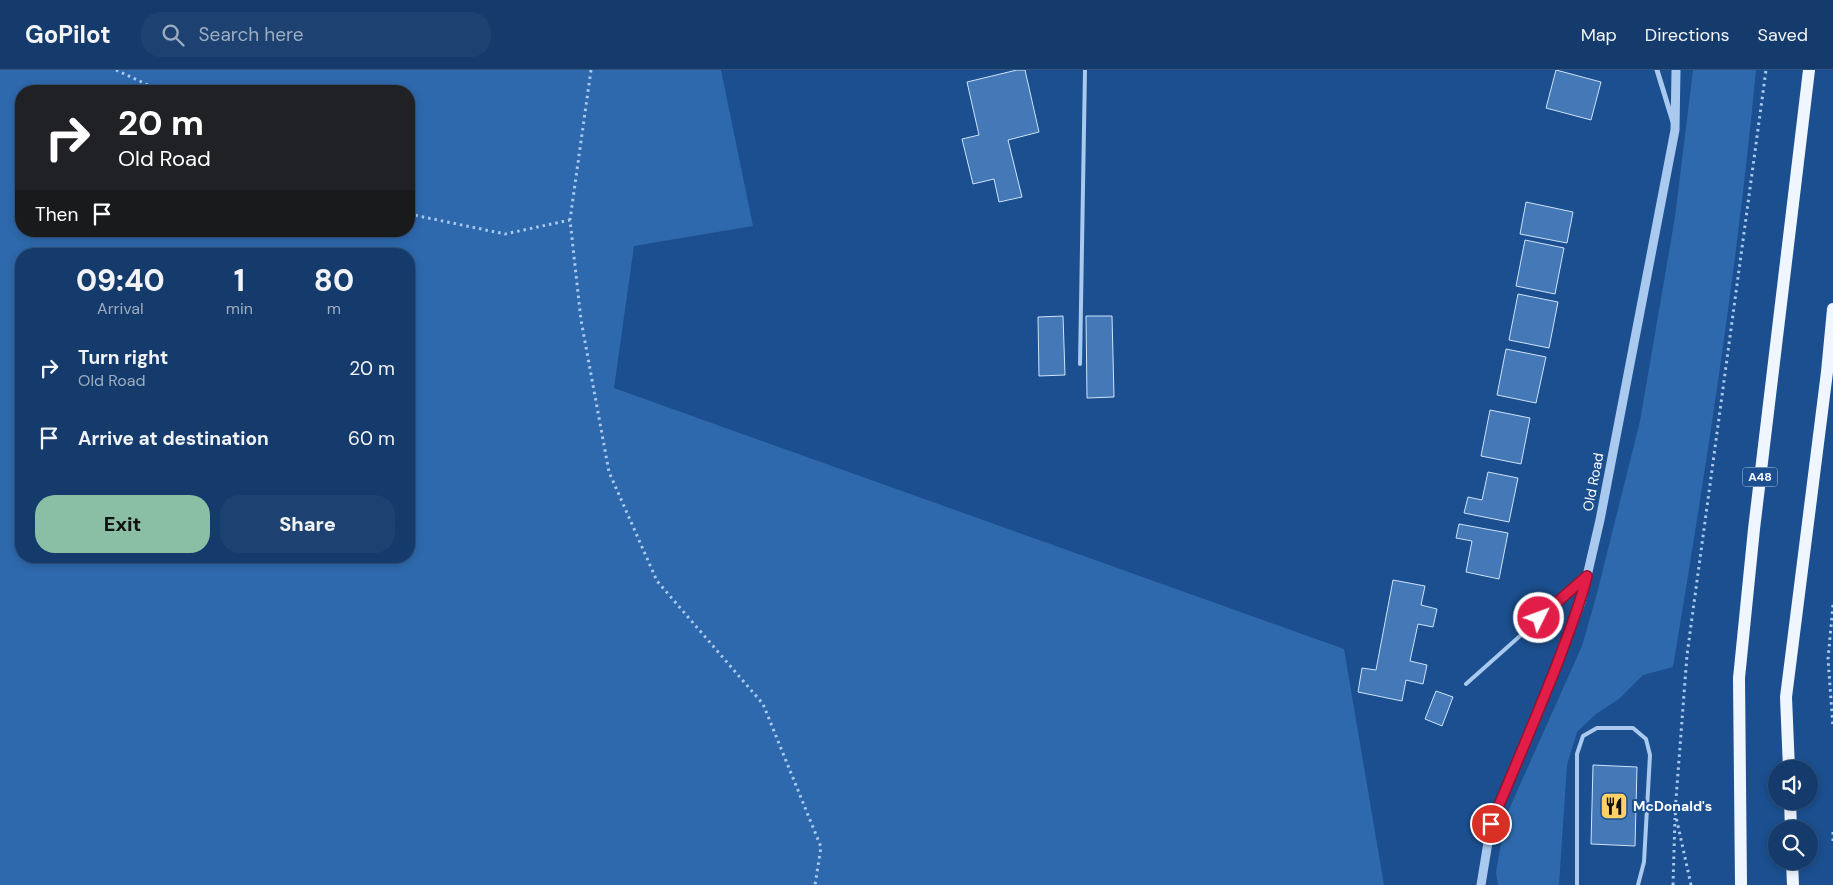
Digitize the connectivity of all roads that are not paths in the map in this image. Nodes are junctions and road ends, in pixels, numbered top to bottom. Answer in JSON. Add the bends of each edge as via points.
{"nodes":[{"id":1,"x":1085,"y":70,"type":"edge"},
{"id":2,"x":1656,"y":70,"type":"edge"},
{"id":3,"x":1676,"y":70,"type":"edge"},
{"id":4,"x":1809,"y":70,"type":"edge"},
{"id":5,"x":1675,"y":130,"type":"junction"},
{"id":6,"x":1833,"y":309,"type":"edge"},
{"id":7,"x":1080,"y":364,"type":"dead end"},
{"id":8,"x":1587,"y":576,"type":"junction"},
{"id":9,"x":1466,"y":684,"type":"dead end"},
{"id":10,"x":1789,"y":760,"type":"edge"},
{"id":11,"x":1792,"y":870,"type":"edge"},
{"id":12,"x":1481,"y":885,"type":"edge"},
{"id":13,"x":1577,"y":885,"type":"edge"},
{"id":14,"x":1638,"y":885,"type":"edge"},
{"id":15,"x":1741,"y":885,"type":"edge"},
{"id":16,"x":1793,"y":885,"type":"edge"}],
"edges":[{"from":1,"to":7,"type":"lane"},
{"from":2,"to":5,"type":"street"},
{"from":3,"to":5,"type":"street","name":"Old Road"},
{"from":4,"to":15,"type":"main road","number":"A48","via":[[1739,678]]},
{"from":5,"to":8,"type":"street","name":"Old Road"},
{"from":6,"to":10,"type":"main road","via":[[1786,697]]},
{"from":8,"to":9,"type":"lane"},
{"from":8,"to":12,"type":"street","name":"Old Road","via":[[1564,646],[1491,824]]},
{"from":11,"to":16,"type":"main road"},
{"from":13,"to":14,"type":"lane","via":[[1577,754],[1583,736],[1597,728],[1633,728],[1646,739],[1650,755],[1644,862]]}]}
